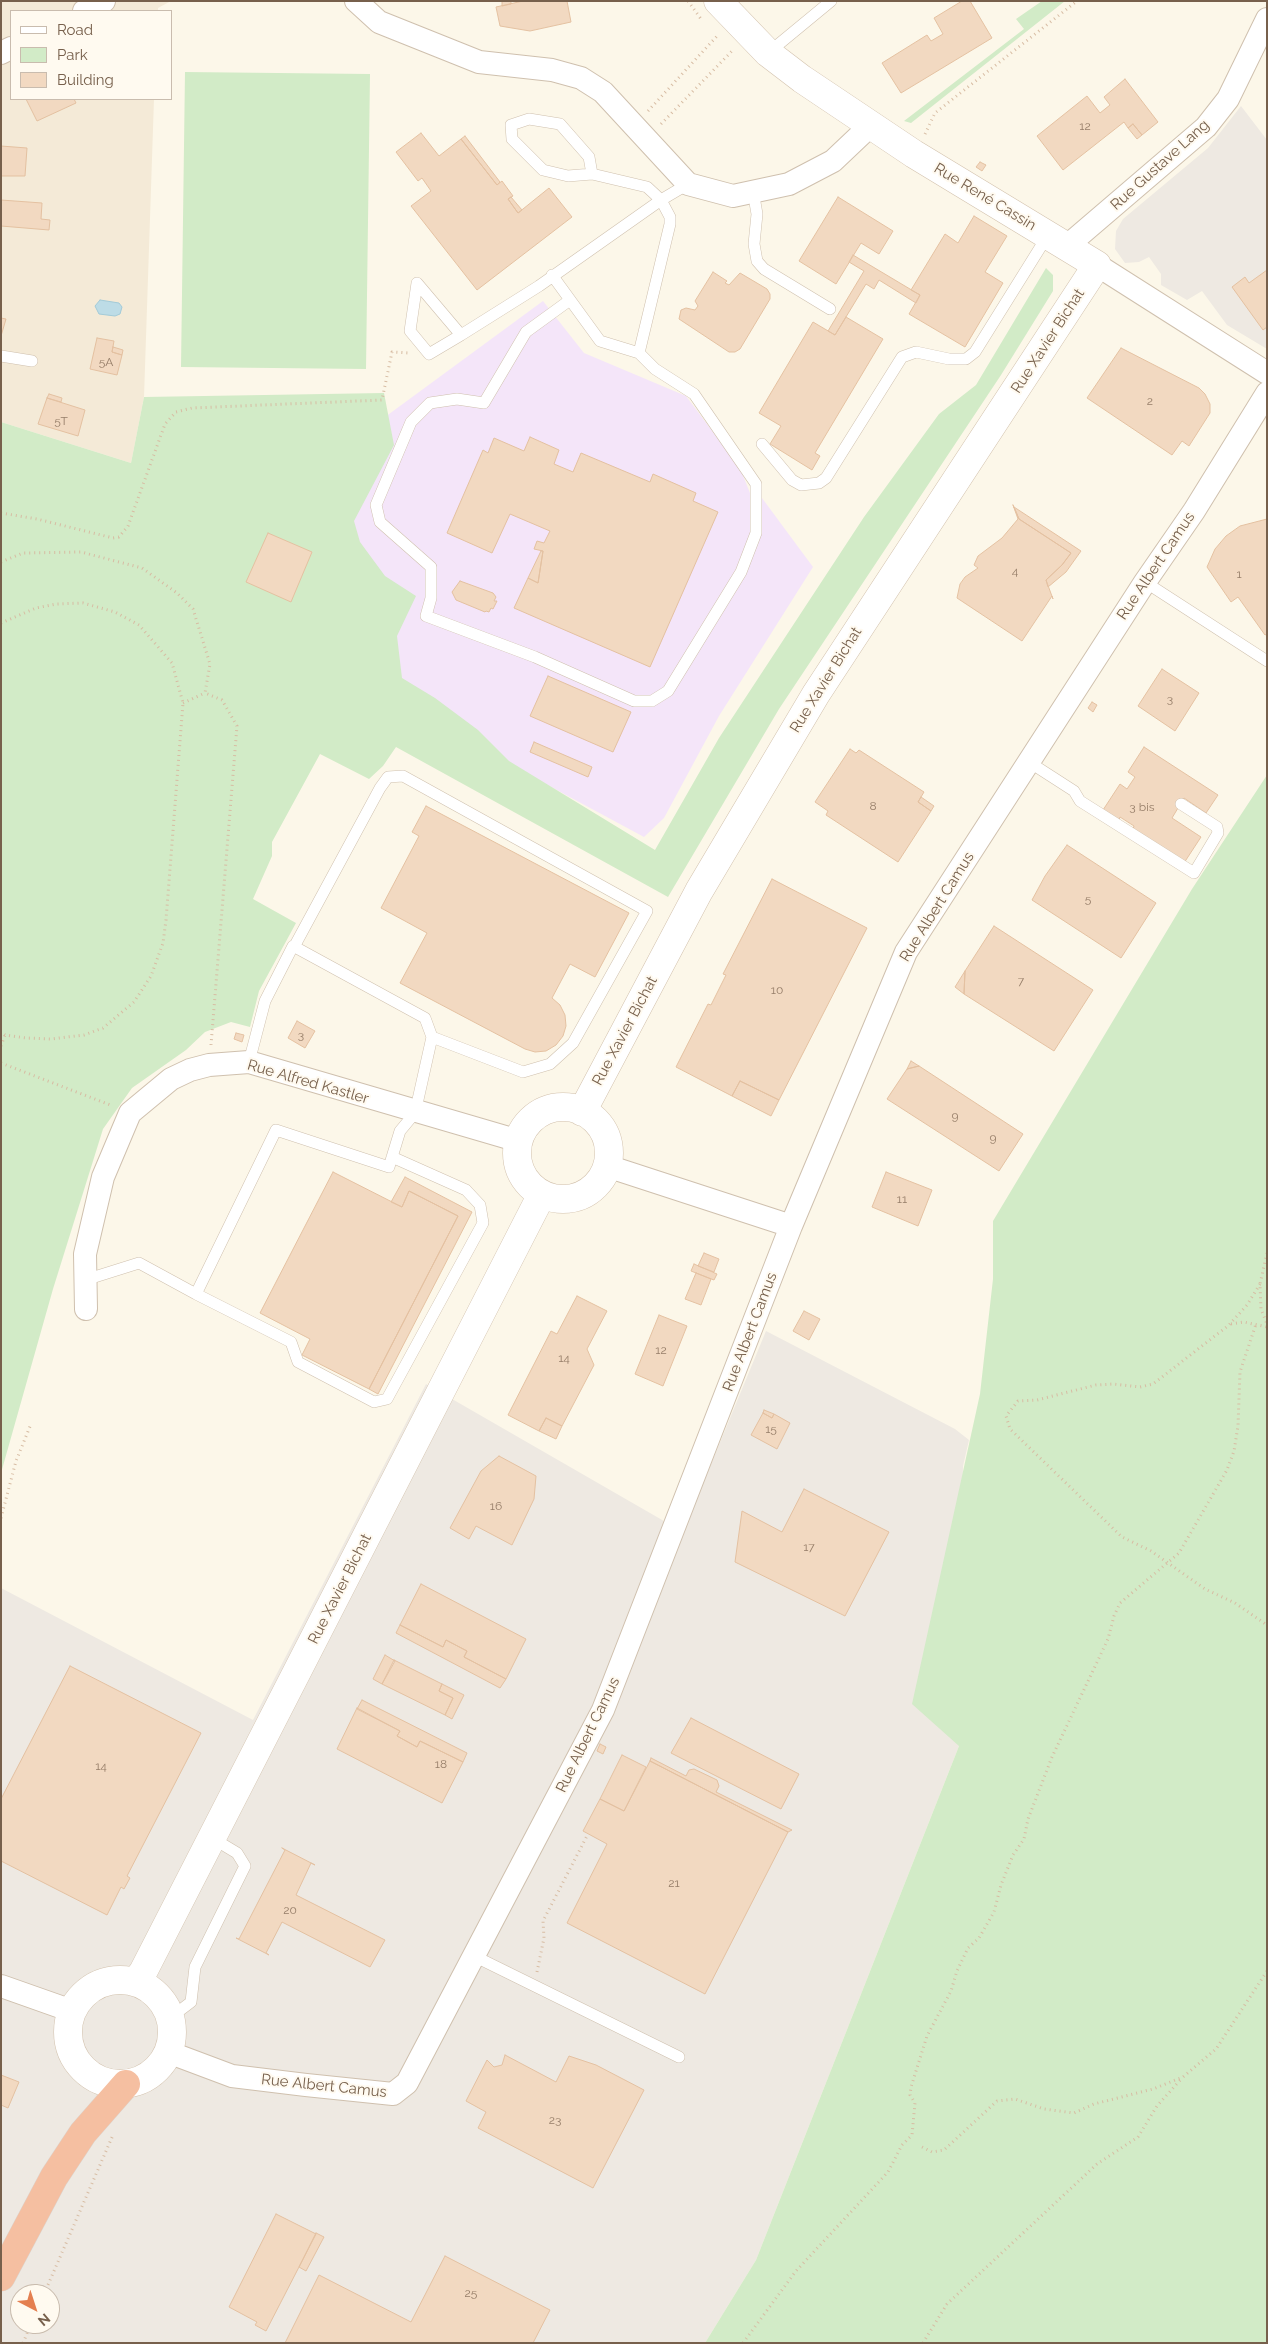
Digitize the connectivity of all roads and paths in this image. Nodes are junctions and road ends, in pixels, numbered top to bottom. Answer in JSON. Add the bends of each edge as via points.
{"nodes":[{"id":1,"x":104,"y":1,"type":"edge"},
{"id":2,"x":356,"y":1,"type":"edge"},
{"id":3,"x":831,"y":1,"type":"edge"},
{"id":4,"x":1077,"y":1,"type":"edge"},
{"id":5,"x":86,"y":10,"type":"edge"},
{"id":6,"x":734,"y":17,"type":"edge"},
{"id":7,"x":1267,"y":20,"type":"edge"},
{"id":8,"x":768,"y":53,"type":"junction"},
{"id":9,"x":871,"y":125,"type":"junction"},
{"id":10,"x":640,"y":132,"type":"junction"},
{"id":11,"x":914,"y":154,"type":"junction"},
{"id":12,"x":592,"y":174,"type":"junction"},
{"id":13,"x":688,"y":184,"type":"junction"},
{"id":14,"x":754,"y":191,"type":"junction"},
{"id":15,"x":661,"y":200,"type":"junction"},
{"id":16,"x":1058,"y":240,"type":"junction"},
{"id":17,"x":1097,"y":265,"type":"junction"},
{"id":18,"x":552,"y":276,"type":"junction"},
{"id":19,"x":570,"y":300,"type":"junction"},
{"id":20,"x":830,"y":309,"type":"dead end"},
{"id":21,"x":461,"y":335,"type":"junction"},
{"id":22,"x":429,"y":354,"type":"junction"},
{"id":23,"x":639,"y":354,"type":"junction"},
{"id":24,"x":1,"y":356,"type":"edge"},
{"id":25,"x":32,"y":360,"type":"dead end"},
{"id":26,"x":1267,"y":373,"type":"edge"},
{"id":27,"x":1267,"y":393,"type":"edge"},
{"id":28,"x":762,"y":444,"type":"dead end"},
{"id":29,"x":1,"y":513,"type":"edge"},
{"id":30,"x":1,"y":562,"type":"edge"},
{"id":31,"x":1145,"y":582,"type":"junction"},
{"id":32,"x":1,"y":624,"type":"edge"},
{"id":33,"x":1267,"y":661,"type":"edge"},
{"id":34,"x":206,"y":693,"type":"junction"},
{"id":35,"x":183,"y":703,"type":"junction"},
{"id":36,"x":1029,"y":762,"type":"junction"},
{"id":37,"x":1181,"y":804,"type":"dead end"},
{"id":38,"x":294,"y":947,"type":"junction"},
{"id":39,"x":1,"y":1032,"type":"edge"},
{"id":40,"x":5,"y":1034,"type":"junction"},
{"id":41,"x":432,"y":1037,"type":"junction"},
{"id":42,"x":1,"y":1046,"type":"edge"},
{"id":43,"x":249,"y":1062,"type":"junction"},
{"id":44,"x":1,"y":1063,"type":"edge"},
{"id":45,"x":209,"y":1065,"type":"junction"},
{"id":46,"x":582,"y":1112,"type":"junction"},
{"id":47,"x":130,"y":1113,"type":"junction"},
{"id":48,"x":416,"y":1113,"type":"junction"},
{"id":49,"x":518,"y":1141,"type":"junction"},
{"id":50,"x":392,"y":1157,"type":"junction"},
{"id":51,"x":607,"y":1166,"type":"junction"},
{"id":52,"x":542,"y":1194,"type":"junction"},
{"id":53,"x":791,"y":1226,"type":"junction"},
{"id":54,"x":1267,"y":1253,"type":"edge"},
{"id":55,"x":85,"y":1280,"type":"junction"},
{"id":56,"x":1260,"y":1284,"type":"junction"},
{"id":57,"x":196,"y":1294,"type":"junction"},
{"id":58,"x":86,"y":1308,"type":"dead end"},
{"id":59,"x":1256,"y":1324,"type":"junction"},
{"id":60,"x":1229,"y":1325,"type":"junction"},
{"id":61,"x":1267,"y":1326,"type":"edge"},
{"id":62,"x":31,"y":1424,"type":"dead end"},
{"id":63,"x":1,"y":1518,"type":"edge"},
{"id":64,"x":1169,"y":1564,"type":"junction"},
{"id":65,"x":1267,"y":1625,"type":"edge"},
{"id":66,"x":588,"y":1834,"type":"dead end"},
{"id":67,"x":212,"y":1838,"type":"junction"},
{"id":68,"x":474,"y":1956,"type":"junction"},
{"id":69,"x":1267,"y":1972,"type":"edge"},
{"id":70,"x":135,"y":1982,"type":"junction"},
{"id":71,"x":1,"y":1986,"type":"edge"},
{"id":72,"x":534,"y":1986,"type":"junction"},
{"id":73,"x":72,"y":2011,"type":"junction"},
{"id":74,"x":170,"y":2018,"type":"junction"},
{"id":75,"x":168,"y":2052,"type":"junction"},
{"id":76,"x":679,"y":2058,"type":"dead end"},
{"id":77,"x":1183,"y":2077,"type":"junction"},
{"id":78,"x":126,"y":2084,"type":"junction"},
{"id":79,"x":117,"y":2126,"type":"dead end"},
{"id":80,"x":922,"y":2147,"type":"dead end"},
{"id":81,"x":1,"y":2277,"type":"edge"},
{"id":82,"x":48,"y":2284,"type":"edge"},
{"id":83,"x":744,"y":2343,"type":"edge"},
{"id":84,"x":923,"y":2343,"type":"edge"}],
"edges":[{"from":1,"to":5,"type":"street"},
{"from":2,"to":10,"type":"street","via":[[379,22],[479,62],[552,70],[581,78],[603,92]]},
{"from":3,"to":8,"type":"lane"},
{"from":4,"to":11,"type":"path","via":[[935,113]]},
{"from":6,"to":8,"type":"main road","name":"Rue René Cassin"},
{"from":6,"to":10,"type":"path"},
{"from":6,"to":10,"type":"path"},
{"from":7,"to":16,"type":"street","name":"Rue Gustave Lang","via":[[1228,99],[1206,127]]},
{"from":8,"to":9,"type":"main road","name":"Rue René Cassin"},
{"from":9,"to":11,"type":"main road","name":"Rue René Cassin"},
{"from":9,"to":14,"type":"street","via":[[833,161],[789,184]]},
{"from":10,"to":13,"type":"street"},
{"from":11,"to":16,"type":"main road","name":"Rue René Cassin"},
{"from":12,"to":12,"type":"lane","via":[[588,157],[560,124],[529,119],[511,126],[512,139],[543,170],[568,176]]},
{"from":12,"to":15,"type":"lane","via":[[647,188]]},
{"from":13,"to":14,"type":"street","via":[[733,196]]},
{"from":13,"to":15,"type":"lane"},
{"from":14,"to":20,"type":"lane","via":[[757,261],[764,269]]},
{"from":15,"to":18,"type":"lane"},
{"from":15,"to":23,"type":"lane","via":[[670,218]]},
{"from":16,"to":17,"type":"main road","name":"Rue René Cassin"},
{"from":16,"to":28,"type":"lane","via":[[975,352],[966,359],[916,352],[902,357],[826,478],[801,485],[792,480]]},
{"from":17,"to":26,"type":"street","name":"Rue René Cassin"},
{"from":17,"to":46,"type":"main road","name":"Rue Xavier Bichat","via":[[816,694],[699,891]]},
{"from":18,"to":19,"type":"lane"},
{"from":18,"to":21,"type":"lane"},
{"from":19,"to":23,"type":"lane","via":[[600,342]]},
{"from":19,"to":23,"type":"lane","via":[[526,332],[484,403],[457,399],[430,403],[411,422],[376,505],[380,522],[431,567],[431,598],[426,616],[534,657],[634,701],[652,701],[668,691],[741,572],[756,533],[756,484],[694,394],[655,369]]},
{"from":21,"to":22,"type":"lane"},
{"from":21,"to":22,"type":"lane","via":[[418,283],[410,331]]},
{"from":22,"to":29,"type":"path","via":[[392,352],[382,400],[192,408],[176,412],[165,424],[128,526],[119,537]]},
{"from":24,"to":25,"type":"lane"},
{"from":27,"to":31,"type":"street","name":"Rue Albert Camus","via":[[1194,511]]},
{"from":30,"to":34,"type":"path","via":[[23,553],[58,551],[81,552],[142,568],[177,593],[193,610],[210,664]]},
{"from":31,"to":33,"type":"lane"},
{"from":31,"to":36,"type":"street","name":"Rue Albert Camus"},
{"from":32,"to":35,"type":"path","via":[[36,608],[56,604],[83,603],[115,612],[139,625],[172,663]]},
{"from":34,"to":35,"type":"path"},
{"from":34,"to":45,"type":"path","via":[[222,700],[237,726]]},
{"from":35,"to":40,"type":"path","via":[[166,920],[163,943],[151,976],[134,1002],[103,1028],[67,1038],[26,1038]]},
{"from":36,"to":37,"type":"lane","via":[[1074,791],[1080,801],[1194,873],[1218,833],[1217,827]]},
{"from":36,"to":53,"type":"street","name":"Rue Albert Camus","via":[[906,952]]},
{"from":38,"to":41,"type":"lane","via":[[425,1018]]},
{"from":38,"to":41,"type":"lane","via":[[388,777],[403,776],[647,911],[572,1043],[550,1064],[523,1072]]},
{"from":38,"to":43,"type":"lane","via":[[265,1001]]},
{"from":39,"to":40,"type":"path"},
{"from":40,"to":42,"type":"path"},
{"from":41,"to":48,"type":"lane"},
{"from":43,"to":45,"type":"street","name":"Rue Alfred Kastler"},
{"from":43,"to":48,"type":"street","name":"Rue Alfred Kastler"},
{"from":44,"to":47,"type":"path"},
{"from":45,"to":47,"type":"street","name":"Rue Alfred Kastler","via":[[171,1079]]},
{"from":46,"to":49,"type":"main road","via":[[567,1108],[544,1112],[526,1127]]},
{"from":46,"to":51,"type":"main road","via":[[602,1129],[609,1154]]},
{"from":47,"to":55,"type":"street","name":"Rue Alfred Kastler","via":[[103,1177],[84,1254]]},
{"from":48,"to":49,"type":"street","name":"Rue Alfred Kastler"},
{"from":48,"to":50,"type":"lane","via":[[400,1131]]},
{"from":49,"to":52,"type":"main road","via":[[517,1157],[521,1172]]},
{"from":50,"to":57,"type":"lane","via":[[389,1167],[276,1130]]},
{"from":50,"to":57,"type":"lane","via":[[466,1190],[480,1205],[483,1223],[387,1399],[374,1402],[298,1362],[291,1342]]},
{"from":51,"to":52,"type":"main road","via":[[600,1181],[588,1192],[574,1198],[557,1199]]},
{"from":51,"to":53,"type":"street"},
{"from":52,"to":67,"type":"main road","name":"Rue Xavier Bichat"},
{"from":53,"to":68,"type":"street","name":"Rue Albert Camus","via":[[603,1710]]},
{"from":54,"to":56,"type":"path"},
{"from":55,"to":57,"type":"lane","via":[[139,1263]]},
{"from":55,"to":58,"type":"street","name":"Rue Alfred Kastler"},
{"from":56,"to":60,"type":"path"},
{"from":56,"to":61,"type":"path","via":[[1261,1309]]},
{"from":59,"to":60,"type":"path","via":[[1237,1322]]},
{"from":59,"to":61,"type":"path"},
{"from":59,"to":64,"type":"path","via":[[1240,1372],[1241,1402],[1234,1451],[1195,1529]]},
{"from":60,"to":64,"type":"path","via":[[1153,1384],[1140,1387],[1096,1385],[1037,1400],[1018,1401],[1006,1416],[1010,1429],[1122,1537]]},
{"from":62,"to":63,"type":"path","via":[[16,1461]]},
{"from":64,"to":65,"type":"path"},
{"from":64,"to":83,"type":"path","via":[[1120,1603],[1114,1616],[1108,1639],[1052,1757],[1028,1819],[1024,1839],[1013,1855],[1001,1885],[994,1912],[979,1938],[968,1948],[951,1991],[927,2036],[911,2087],[910,2096],[915,2103],[912,2135],[902,2145],[882,2179],[796,2271]]},
{"from":66,"to":72,"type":"path","via":[[543,1921],[544,1938]]},
{"from":67,"to":70,"type":"main road","name":"Rue Xavier Bichat"},
{"from":67,"to":74,"type":"lane","via":[[237,1853],[246,1866],[195,1968],[191,2002]]},
{"from":68,"to":72,"type":"lane"},
{"from":68,"to":75,"type":"street","name":"Rue Albert Camus","via":[[407,2083],[393,2094],[232,2076]]},
{"from":69,"to":77,"type":"path","via":[[1216,2048]]},
{"from":70,"to":73,"type":"main road","via":[[116,1980],[98,1984],[82,1996]]},
{"from":70,"to":74,"type":"main road","via":[[151,1990],[163,2002]]},
{"from":71,"to":73,"type":"street"},
{"from":72,"to":76,"type":"lane"},
{"from":73,"to":78,"type":"main road","via":[[67,2029],[69,2047],[78,2063],[91,2076],[107,2083]]},
{"from":74,"to":75,"type":"main road","via":[[172,2035]]},
{"from":75,"to":78,"type":"main road","via":[[150,2075]]},
{"from":77,"to":80,"type":"path","via":[[1074,2113],[1044,2109],[1016,2099],[998,2101],[944,2150],[932,2152]]},
{"from":77,"to":84,"type":"path","via":[[1157,2106],[1138,2137],[1097,2164],[948,2304]]},
{"from":78,"to":81,"type":"highway","via":[[83,2133],[54,2177]]},
{"from":79,"to":82,"type":"path"}]}
